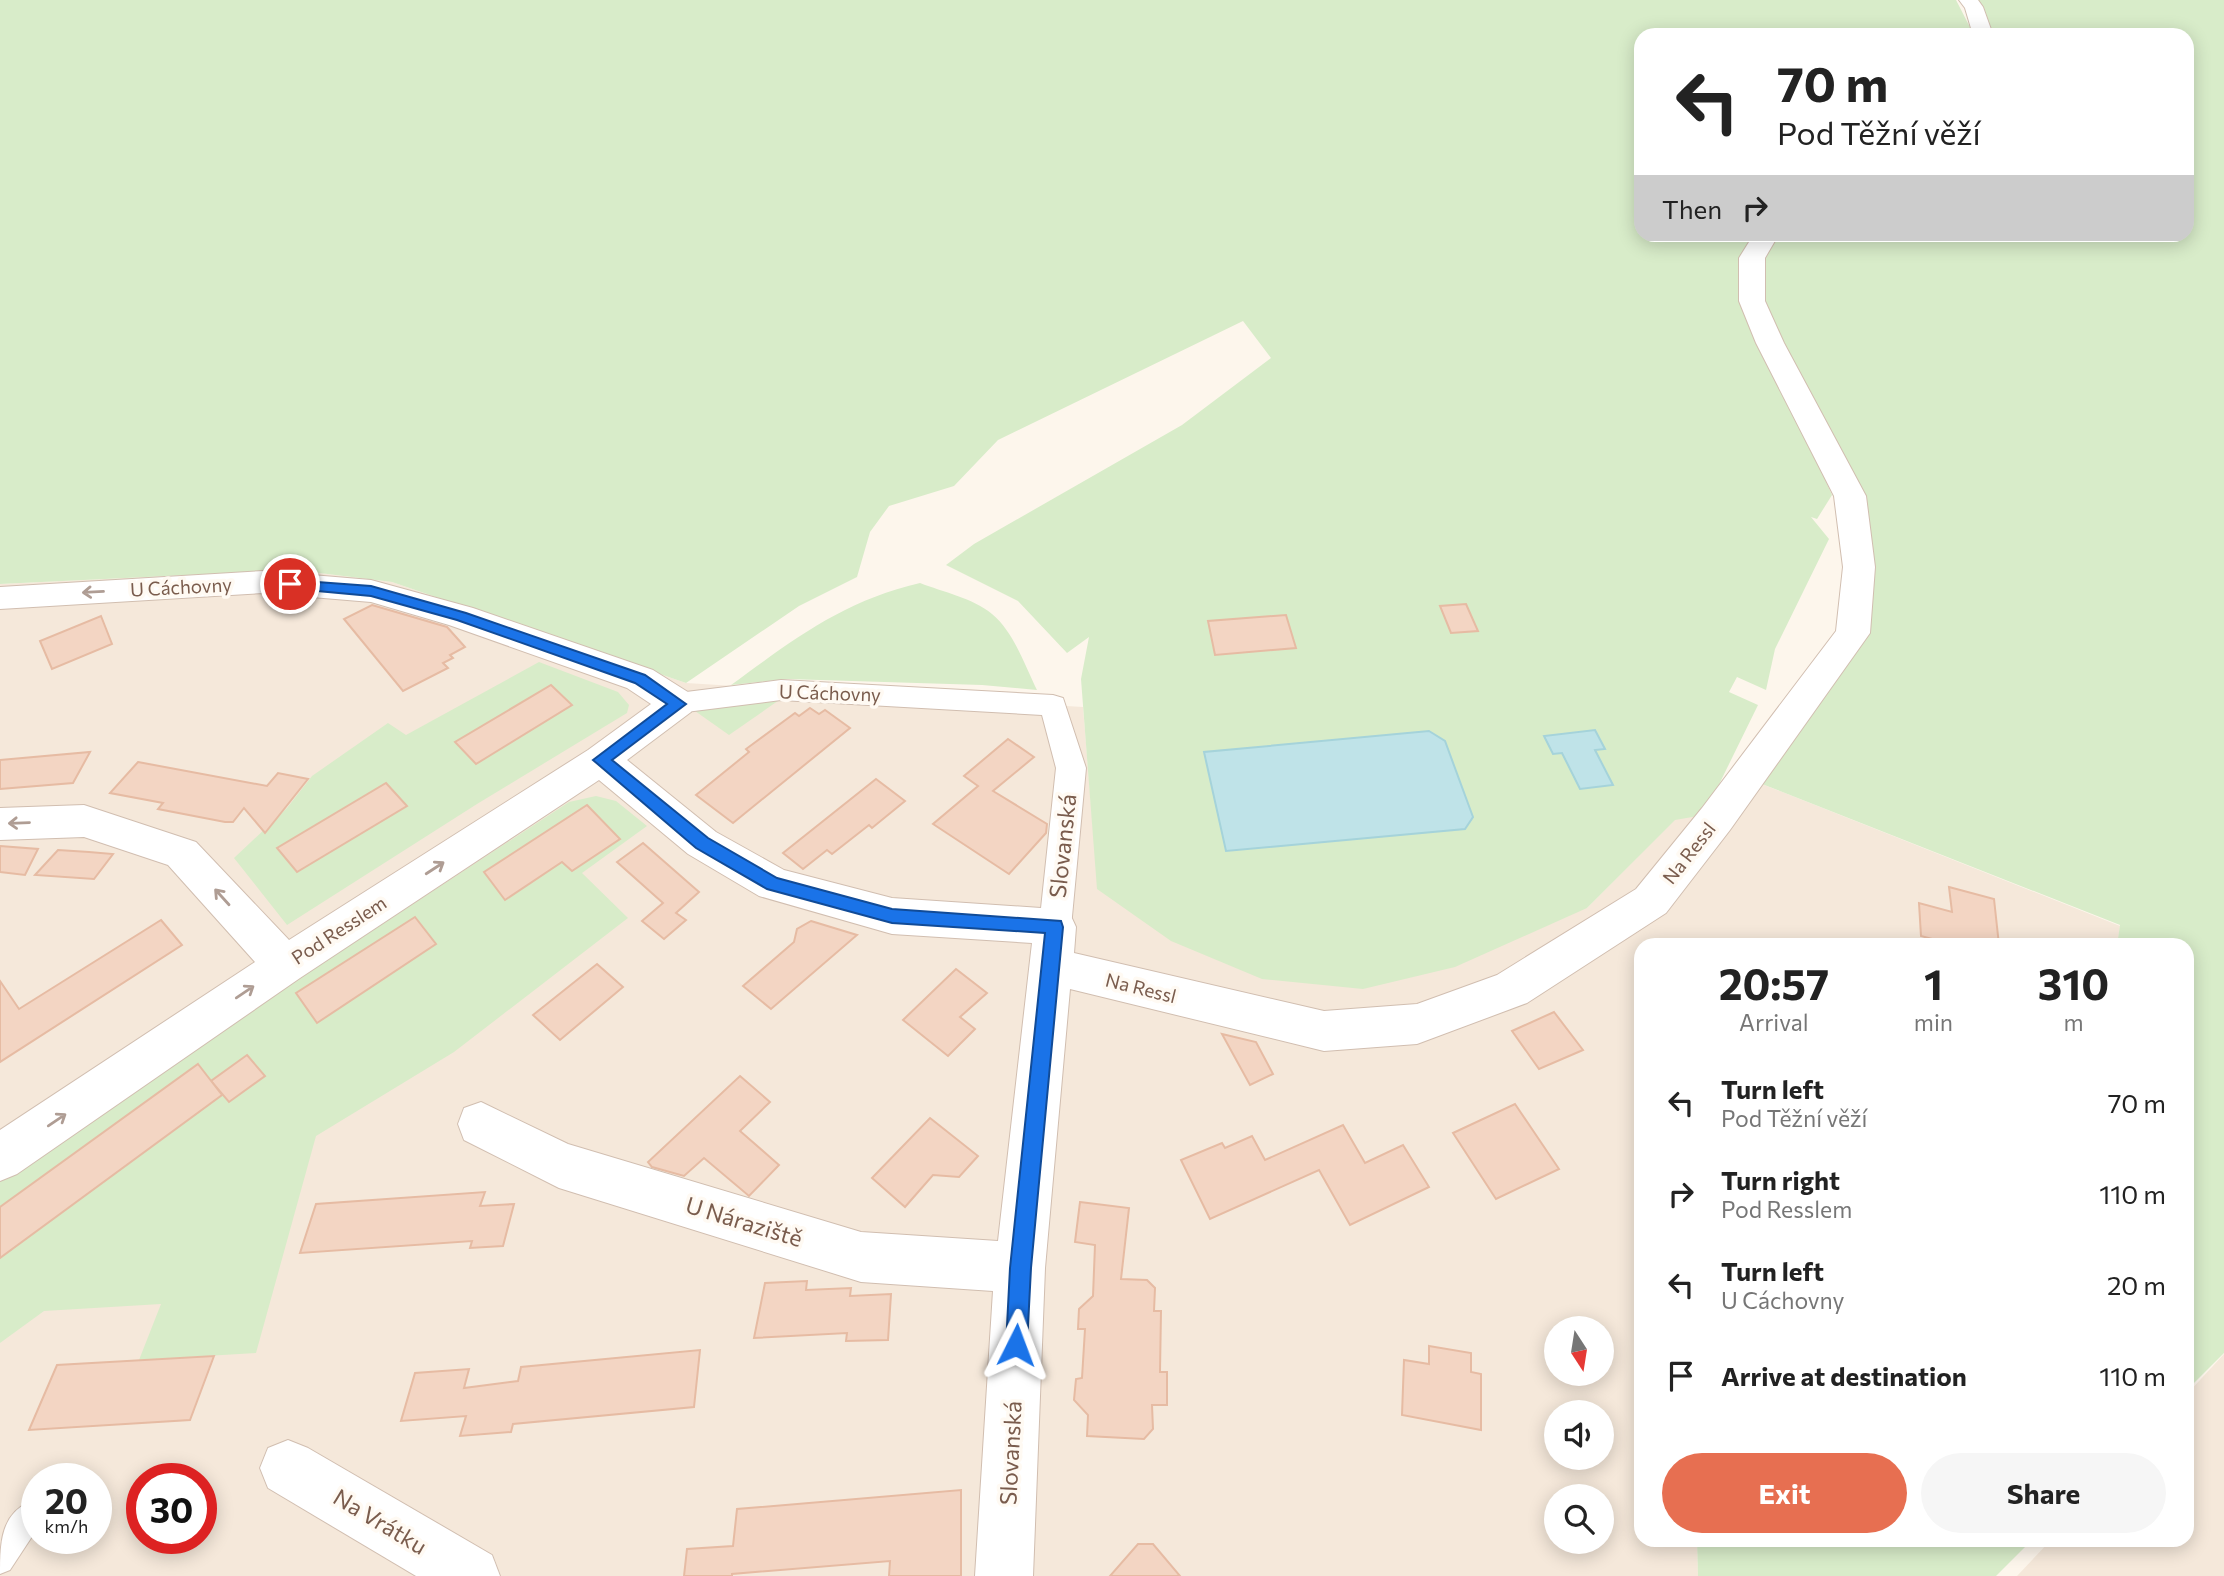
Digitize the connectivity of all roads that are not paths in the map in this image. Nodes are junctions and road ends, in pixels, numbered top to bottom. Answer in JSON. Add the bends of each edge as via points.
{"nodes":[{"id":1,"x":1968,"y":0,"type":"edge"},
{"id":2,"x":1981,"y":28,"type":"edge"},
{"id":3,"x":1762,"y":242,"type":"edge"},
{"id":4,"x":0,"y":598,"type":"edge"},
{"id":5,"x":678,"y":704,"type":"junction"},
{"id":6,"x":1053,"y":705,"type":"joint"},
{"id":7,"x":601,"y":760,"type":"junction"},
{"id":8,"x":0,"y":824,"type":"edge"},
{"id":9,"x":1053,"y":946,"type":"junction"},
{"id":10,"x":285,"y":965,"type":"junction"},
{"id":11,"x":481,"y":1124,"type":"dead end"},
{"id":12,"x":0,"y":1158,"type":"edge"},
{"id":13,"x":1020,"y":1268,"type":"junction"},
{"id":14,"x":288,"y":1468,"type":"dead end"},
{"id":15,"x":21,"y":1528,"type":"edge"},
{"id":16,"x":0,"y":1560,"type":"edge"},
{"id":17,"x":471,"y":1576,"type":"edge"},
{"id":18,"x":1004,"y":1576,"type":"edge"}],
"edges":[{"from":1,"to":2,"type":"street"},
{"from":3,"to":9,"type":"street","name":"Na Ressl","via":[[1752,258],[1752,301],[1850,496],[1859,567],[1853,634],[1651,901],[1512,989],[1417,1024],[1324,1031]]},
{"from":5,"to":4,"type":"street","name":"U Cáchovny","one_way":true,"via":[[640,679],[461,616],[371,591],[264,582]]},
{"from":5,"to":6,"type":"street","name":"U Cáchovny","via":[[781,690]]},
{"from":5,"to":7,"type":"street","name":"Pod Resslem"},
{"from":6,"to":9,"type":"street","name":"Slovanská","via":[[1071,768]]},
{"from":7,"to":9,"type":"street","name":"Na Ressl","via":[[702,843],[773,884],[892,916]]},
{"from":10,"to":7,"type":"street","name":"Pod Resslem","one_way":true},
{"from":10,"to":8,"type":"street","one_way":true,"via":[[182,853],[85,821]]},
{"from":9,"to":13,"type":"street","name":"Slovanská"},
{"from":12,"to":10,"type":"street","name":"Pod Resslem","one_way":true},
{"from":11,"to":13,"type":"street","name":"U Náraziště","via":[[559,1165],[861,1257]]},
{"from":13,"to":18,"type":"street","name":"Slovanská"},
{"from":14,"to":17,"type":"street","name":"Na Vrátku"},
{"from":15,"to":16,"type":"lane"}]}
